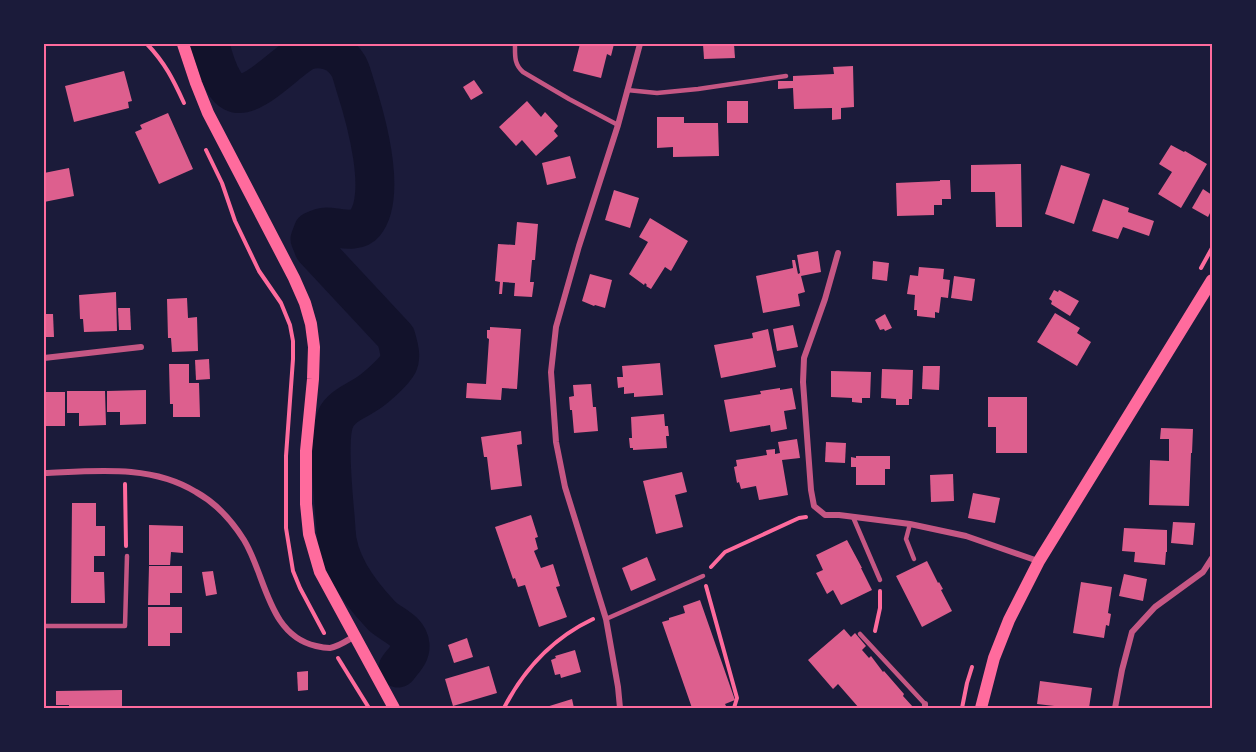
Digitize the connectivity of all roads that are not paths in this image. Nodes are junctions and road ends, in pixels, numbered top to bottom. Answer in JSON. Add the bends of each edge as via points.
{"nodes":[{"id":1,"x":183,"y":44,"type":"edge"},
{"id":2,"x":515,"y":44,"type":"edge"},
{"id":3,"x":640,"y":44,"type":"edge"},
{"id":4,"x":786,"y":76,"type":"dead end"},
{"id":5,"x":627,"y":90,"type":"junction"},
{"id":6,"x":618,"y":125,"type":"junction"},
{"id":7,"x":838,"y":253,"type":"dead end"},
{"id":8,"x":1212,"y":279,"type":"edge"},
{"id":9,"x":141,"y":347,"type":"dead end"},
{"id":10,"x":44,"y":358,"type":"edge"},
{"id":11,"x":44,"y":473,"type":"edge"},
{"id":12,"x":854,"y":517,"type":"junction"},
{"id":13,"x":910,"y":524,"type":"junction"},
{"id":14,"x":127,"y":556,"type":"road end"},
{"id":15,"x":1212,"y":558,"type":"edge"},
{"id":16,"x":914,"y":559,"type":"dead end"},
{"id":17,"x":1039,"y":561,"type":"junction"},
{"id":18,"x":703,"y":576,"type":"road end"},
{"id":19,"x":880,"y":580,"type":"road end"},
{"id":20,"x":605,"y":617,"type":"junction"},
{"id":21,"x":44,"y":626,"type":"edge"},
{"id":22,"x":860,"y":634,"type":"dead end"},
{"id":23,"x":355,"y":636,"type":"junction"},
{"id":24,"x":925,"y":706,"type":"edge"},
{"id":25,"x":394,"y":708,"type":"edge"},
{"id":26,"x":620,"y":708,"type":"edge"},
{"id":27,"x":981,"y":708,"type":"edge"},
{"id":28,"x":1115,"y":708,"type":"edge"}],
"edges":[{"from":1,"to":23,"type":"main road","via":[[208,113],[305,303],[314,347],[306,451],[309,534],[320,572]]},
{"from":2,"to":6,"type":"lane","via":[[515,60],[523,72]]},
{"from":3,"to":5,"type":"street"},
{"from":4,"to":5,"type":"lane","via":[[657,93]]},
{"from":5,"to":6,"type":"street"},
{"from":6,"to":20,"type":"street","via":[[556,327],[551,372],[556,442],[565,487]]},
{"from":7,"to":12,"type":"street","via":[[804,358],[802,382],[814,506],[825,515]]},
{"from":8,"to":17,"type":"main road"},
{"from":9,"to":10,"type":"street"},
{"from":11,"to":23,"type":"street","via":[[150,474],[196,491],[232,522],[245,542],[284,627],[307,644],[332,648]]},
{"from":12,"to":13,"type":"street"},
{"from":12,"to":19,"type":"lane"},
{"from":13,"to":16,"type":"lane","via":[[906,539]]},
{"from":13,"to":17,"type":"street","via":[[966,536]]},
{"from":14,"to":21,"type":"lane","via":[[125,626]]},
{"from":15,"to":28,"type":"street","via":[[1203,572],[1155,606],[1132,632]]},
{"from":17,"to":27,"type":"main road","via":[[1005,630]]},
{"from":18,"to":20,"type":"lane"},
{"from":20,"to":26,"type":"street"},
{"from":22,"to":24,"type":"lane"},
{"from":23,"to":25,"type":"main road"}]}
